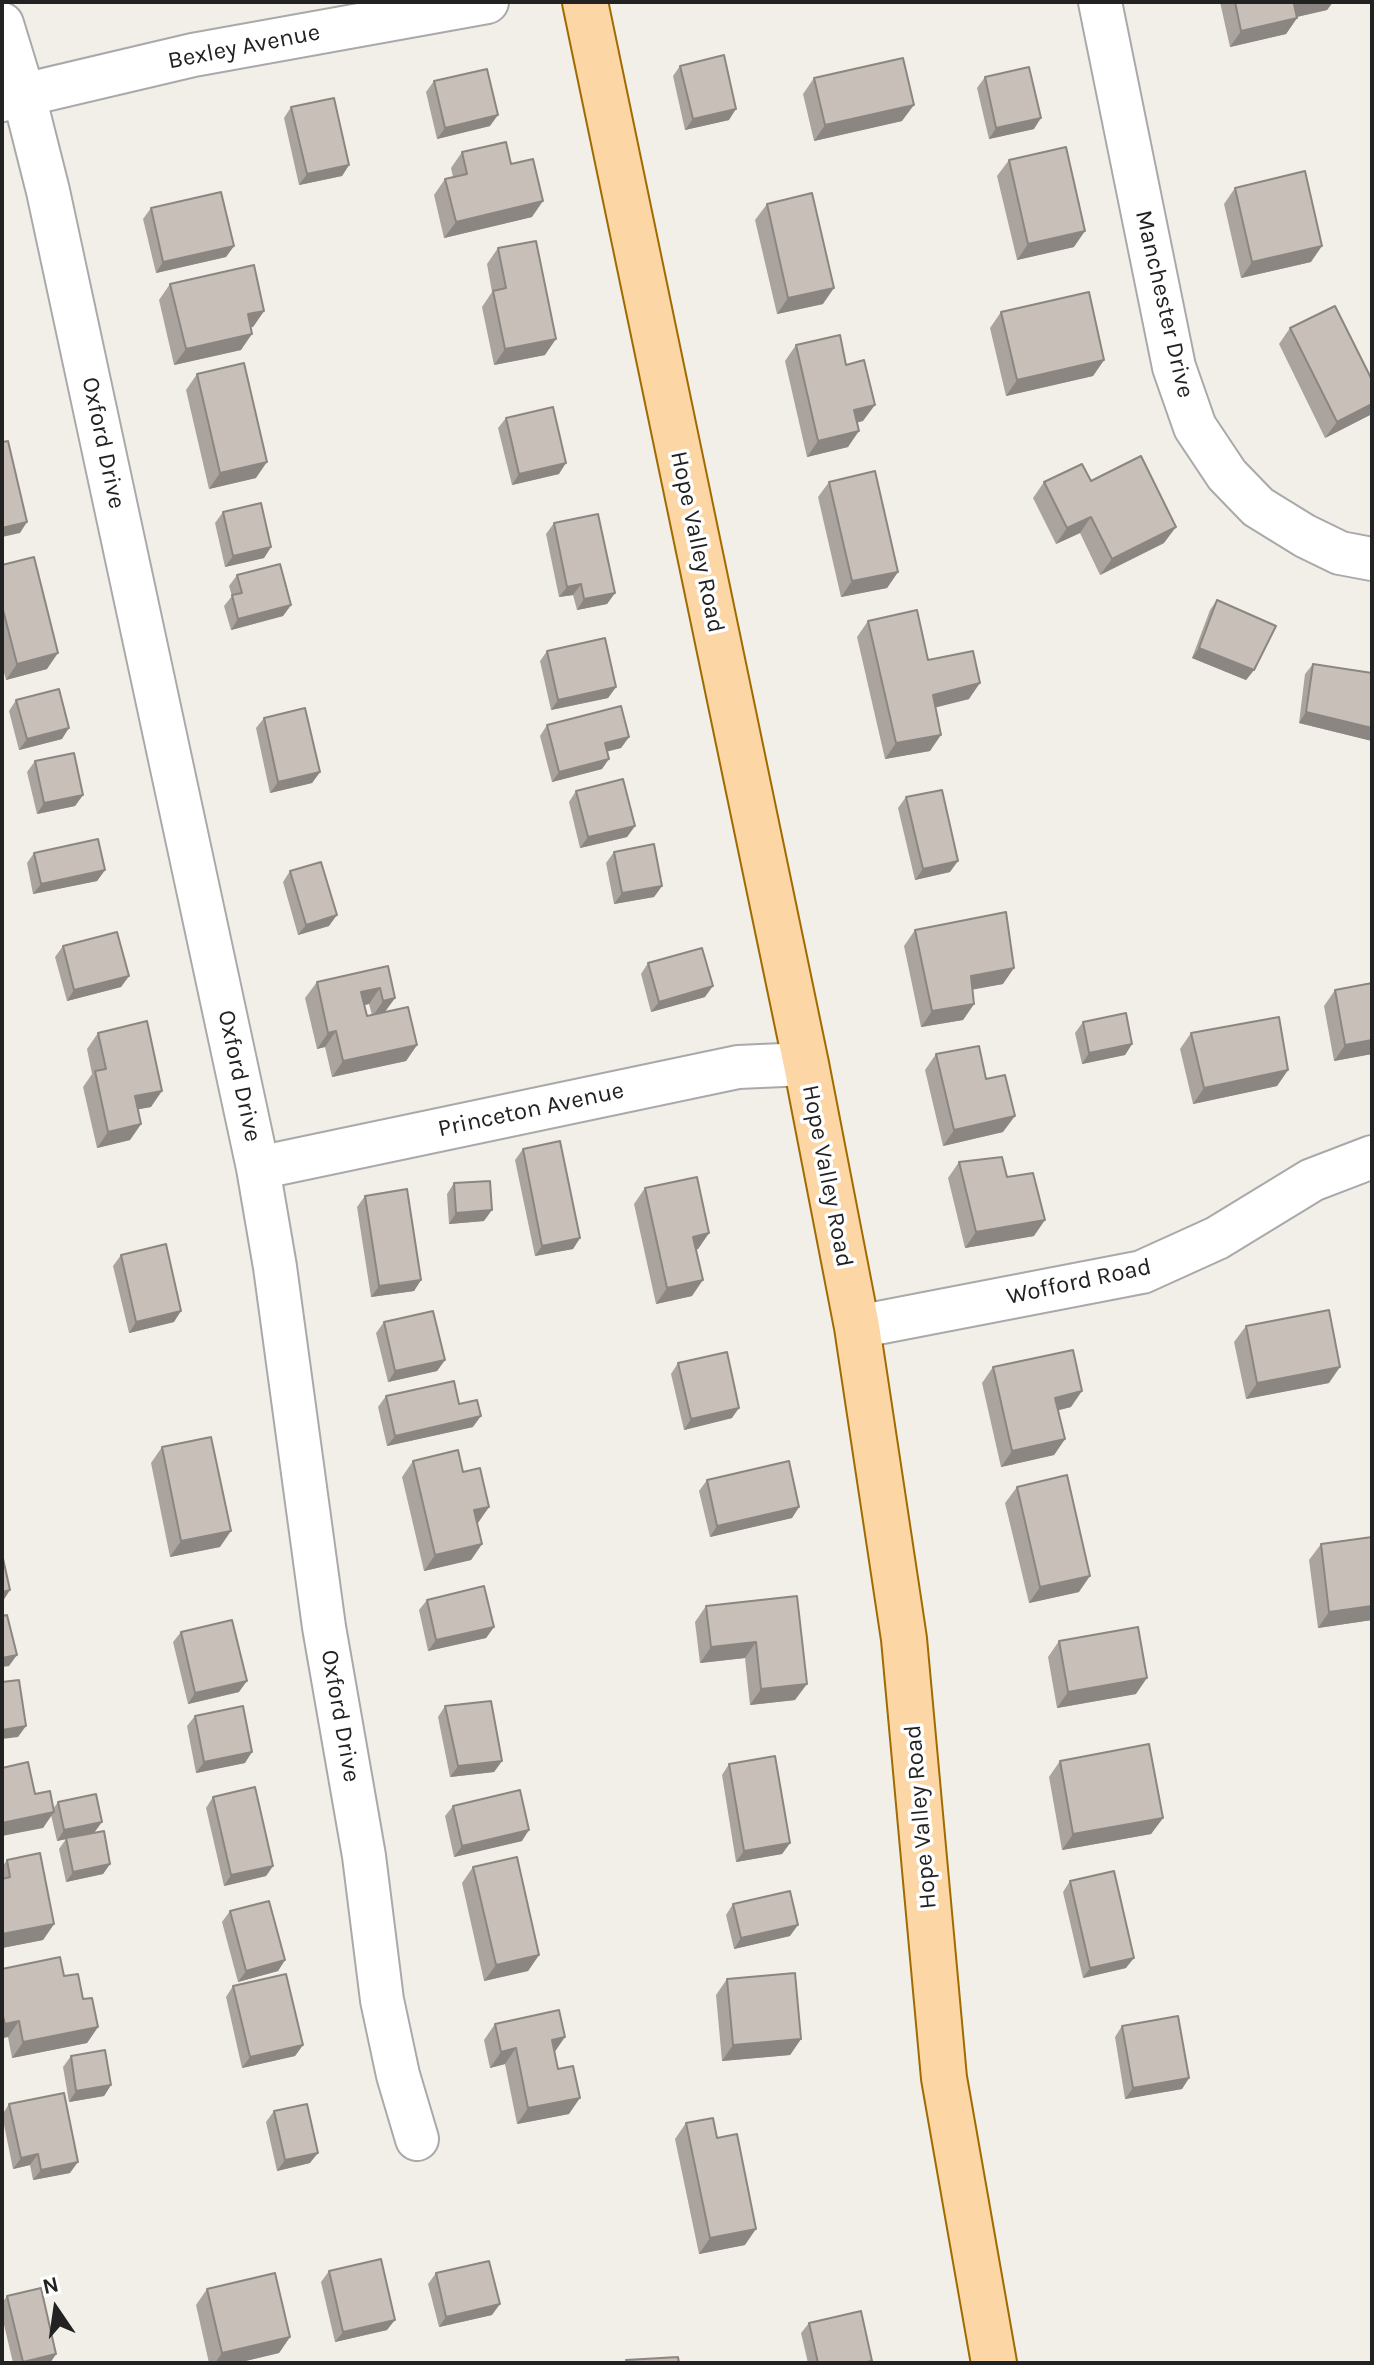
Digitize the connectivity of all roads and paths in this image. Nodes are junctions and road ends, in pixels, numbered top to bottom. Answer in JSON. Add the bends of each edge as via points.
{"nodes":[{"id":1,"x":487,"y":2,"type":"edge"},
{"id":2,"x":585,"y":2,"type":"edge"},
{"id":3,"x":1100,"y":2,"type":"edge"},
{"id":4,"x":2,"y":24,"type":"edge"},
{"id":5,"x":13,"y":98,"type":"edge"},
{"id":6,"x":1372,"y":559,"type":"edge"},
{"id":7,"x":806,"y":1064,"type":"junction"},
{"id":8,"x":1372,"y":1157,"type":"edge"},
{"id":9,"x":258,"y":1168,"type":"junction"},
{"id":10,"x":857,"y":1327,"type":"junction"},
{"id":11,"x":417,"y":2139,"type":"dead end"},
{"id":12,"x":994,"y":2363,"type":"edge"}],
"edges":[{"from":1,"to":5,"type":"street","name":"Bexley Avenue","via":[[193,55]]},
{"from":2,"to":7,"type":"main road","name":"Hope Valley Road"},
{"from":3,"to":6,"type":"street","name":"Manchester Drive","via":[[1174,367],[1195,427],[1227,475],[1258,507],[1340,553]]},
{"from":4,"to":5,"type":"street","name":"Oxford Drive"},
{"from":5,"to":9,"type":"street","name":"Oxford Drive","via":[[141,617]]},
{"from":7,"to":9,"type":"street","name":"Princeton Avenue","via":[[738,1067]]},
{"from":7,"to":10,"type":"main road","name":"Hope Valley Road"},
{"from":8,"to":10,"type":"street","name":"Wofford Road","via":[[1312,1180],[1217,1238],[1142,1272]]},
{"from":9,"to":11,"type":"street","name":"Oxford Drive","via":[[382,2000]]},
{"from":10,"to":12,"type":"main road","name":"Hope Valley Road","via":[[904,1639],[944,2078]]}]}
